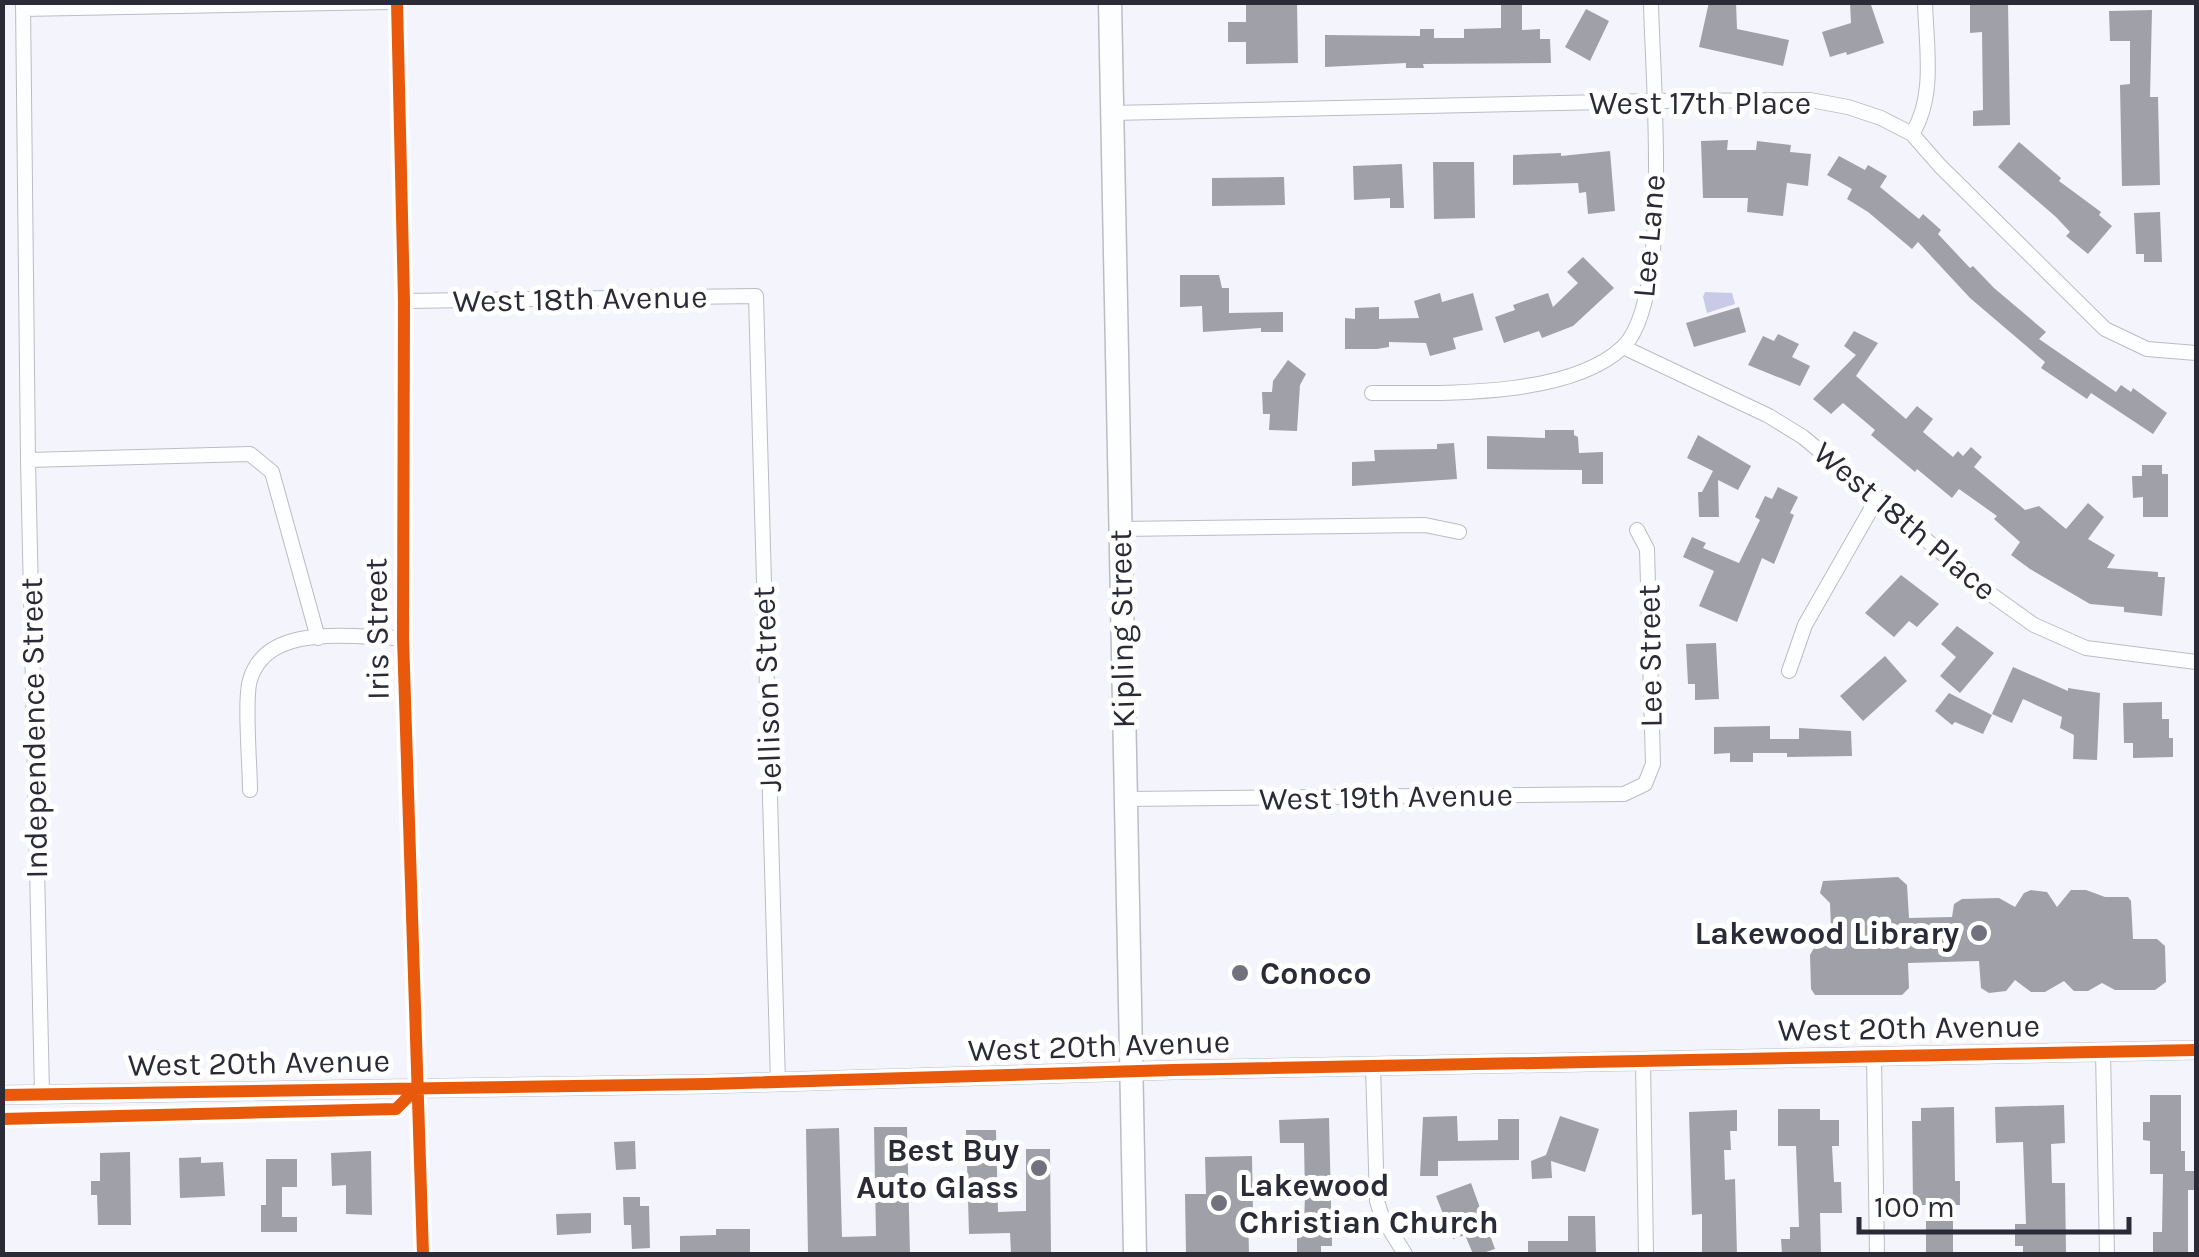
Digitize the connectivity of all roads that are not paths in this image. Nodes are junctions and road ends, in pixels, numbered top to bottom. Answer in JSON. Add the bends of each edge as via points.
{"nodes":[{"id":1,"x":388,"y":2,"type":"edge"},
{"id":2,"x":397,"y":2,"type":"edge"},
{"id":3,"x":1110,"y":2,"type":"edge"},
{"id":4,"x":1651,"y":2,"type":"edge"},
{"id":5,"x":1925,"y":2,"type":"edge"},
{"id":6,"x":23,"y":6,"type":"edge"},
{"id":7,"x":1653,"y":101,"type":"junction"},
{"id":8,"x":1112,"y":113,"type":"junction"},
{"id":9,"x":1912,"y":134,"type":"junction"},
{"id":10,"x":756,"y":296,"type":"joint"},
{"id":11,"x":404,"y":301,"type":"junction"},
{"id":12,"x":1623,"y":347,"type":"junction"},
{"id":13,"x":2196,"y":353,"type":"edge"},
{"id":14,"x":1372,"y":394,"type":"dead end"},
{"id":15,"x":28,"y":460,"type":"junction"},
{"id":16,"x":1878,"y":498,"type":"junction"},
{"id":17,"x":1120,"y":529,"type":"junction"},
{"id":18,"x":1637,"y":530,"type":"dead end"},
{"id":19,"x":1459,"y":532,"type":"dead end"},
{"id":20,"x":318,"y":638,"type":"junction"},
{"id":21,"x":403,"y":638,"type":"junction"},
{"id":22,"x":2196,"y":662,"type":"edge"},
{"id":23,"x":1789,"y":671,"type":"dead end"},
{"id":24,"x":1645,"y":784,"type":"joint"},
{"id":25,"x":250,"y":790,"type":"dead end"},
{"id":26,"x":1126,"y":800,"type":"junction"},
{"id":27,"x":2196,"y":1050,"type":"edge"},
{"id":28,"x":2104,"y":1052,"type":"junction"},
{"id":29,"x":1874,"y":1056,"type":"junction"},
{"id":30,"x":1643,"y":1061,"type":"junction"},
{"id":31,"x":1373,"y":1066,"type":"junction"},
{"id":32,"x":1131,"y":1072,"type":"junction"},
{"id":33,"x":778,"y":1083,"type":"junction"},
{"id":34,"x":418,"y":1088,"type":"junction"},
{"id":35,"x":42,"y":1094,"type":"junction"},
{"id":36,"x":2,"y":1095,"type":"edge"},
{"id":37,"x":423,"y":1254,"type":"edge"},
{"id":38,"x":1135,"y":1254,"type":"edge"},
{"id":39,"x":1405,"y":1254,"type":"edge"},
{"id":40,"x":1646,"y":1254,"type":"edge"},
{"id":41,"x":1877,"y":1254,"type":"edge"},
{"id":42,"x":2108,"y":1254,"type":"edge"}],
"edges":[{"from":1,"to":6,"type":"street"},
{"from":2,"to":11,"type":"street","name":"Iris Street"},
{"from":3,"to":8,"type":"main road","name":"Kipling Street"},
{"from":4,"to":7,"type":"street"},
{"from":5,"to":9,"type":"street","via":[[1927,94]]},
{"from":6,"to":15,"type":"street","name":"Independence Street"},
{"from":7,"to":8,"type":"street","name":"West 17th Place"},
{"from":7,"to":9,"type":"street","name":"West 17th Place","via":[[1810,100],[1881,118]]},
{"from":7,"to":12,"type":"street","name":"Lee Lane","via":[[1656,226],[1650,280],[1639,325]]},
{"from":8,"to":17,"type":"main road","name":"Kipling Street"},
{"from":9,"to":13,"type":"street","name":"West 17th Place","via":[[2105,329],[2147,349]]},
{"from":10,"to":11,"type":"street","name":"West 18th Avenue"},
{"from":10,"to":33,"type":"street","name":"Jellison Street"},
{"from":11,"to":21,"type":"street","name":"Iris Street"},
{"from":12,"to":14,"type":"street","via":[[1576,373],[1518,388]]},
{"from":12,"to":16,"type":"street","name":"West 18th Place","via":[[1804,437]]},
{"from":15,"to":20,"type":"street","via":[[250,454],[272,472]]},
{"from":15,"to":35,"type":"street","name":"Independence Street"},
{"from":16,"to":22,"type":"street","name":"West 18th Place","via":[[2034,625],[2086,648]]},
{"from":16,"to":23,"type":"street","via":[[1805,626]]},
{"from":17,"to":19,"type":"street","via":[[1425,524]]},
{"from":17,"to":26,"type":"main road","name":"Kipling Street"},
{"from":18,"to":24,"type":"street","name":"Lee Street","via":[[1648,548],[1653,764]]},
{"from":20,"to":21,"type":"street"},
{"from":20,"to":25,"type":"street","via":[[281,643],[261,656],[248,683]]},
{"from":21,"to":34,"type":"street","name":"Iris Street"},
{"from":24,"to":26,"type":"street","name":"West 19th Avenue","via":[[1624,794]]},
{"from":26,"to":32,"type":"main road","name":"Kipling Street"},
{"from":27,"to":28,"type":"street","name":"West 20th Avenue"},
{"from":28,"to":29,"type":"street","name":"West 20th Avenue"},
{"from":28,"to":42,"type":"street"},
{"from":29,"to":30,"type":"street","name":"West 20th Avenue"},
{"from":29,"to":41,"type":"street"},
{"from":30,"to":31,"type":"street","name":"West 20th Avenue"},
{"from":30,"to":40,"type":"street"},
{"from":31,"to":32,"type":"street","name":"West 20th Avenue"},
{"from":31,"to":39,"type":"street","via":[[1376,1201]]},
{"from":32,"to":33,"type":"street","name":"West 20th Avenue"},
{"from":32,"to":38,"type":"main road","name":"Kipling Street"},
{"from":33,"to":34,"type":"street","name":"West 20th Avenue"},
{"from":34,"to":35,"type":"street","name":"West 20th Avenue"},
{"from":34,"to":37,"type":"street","name":"Iris Street"},
{"from":35,"to":36,"type":"street","name":"West 20th Avenue"}]}
